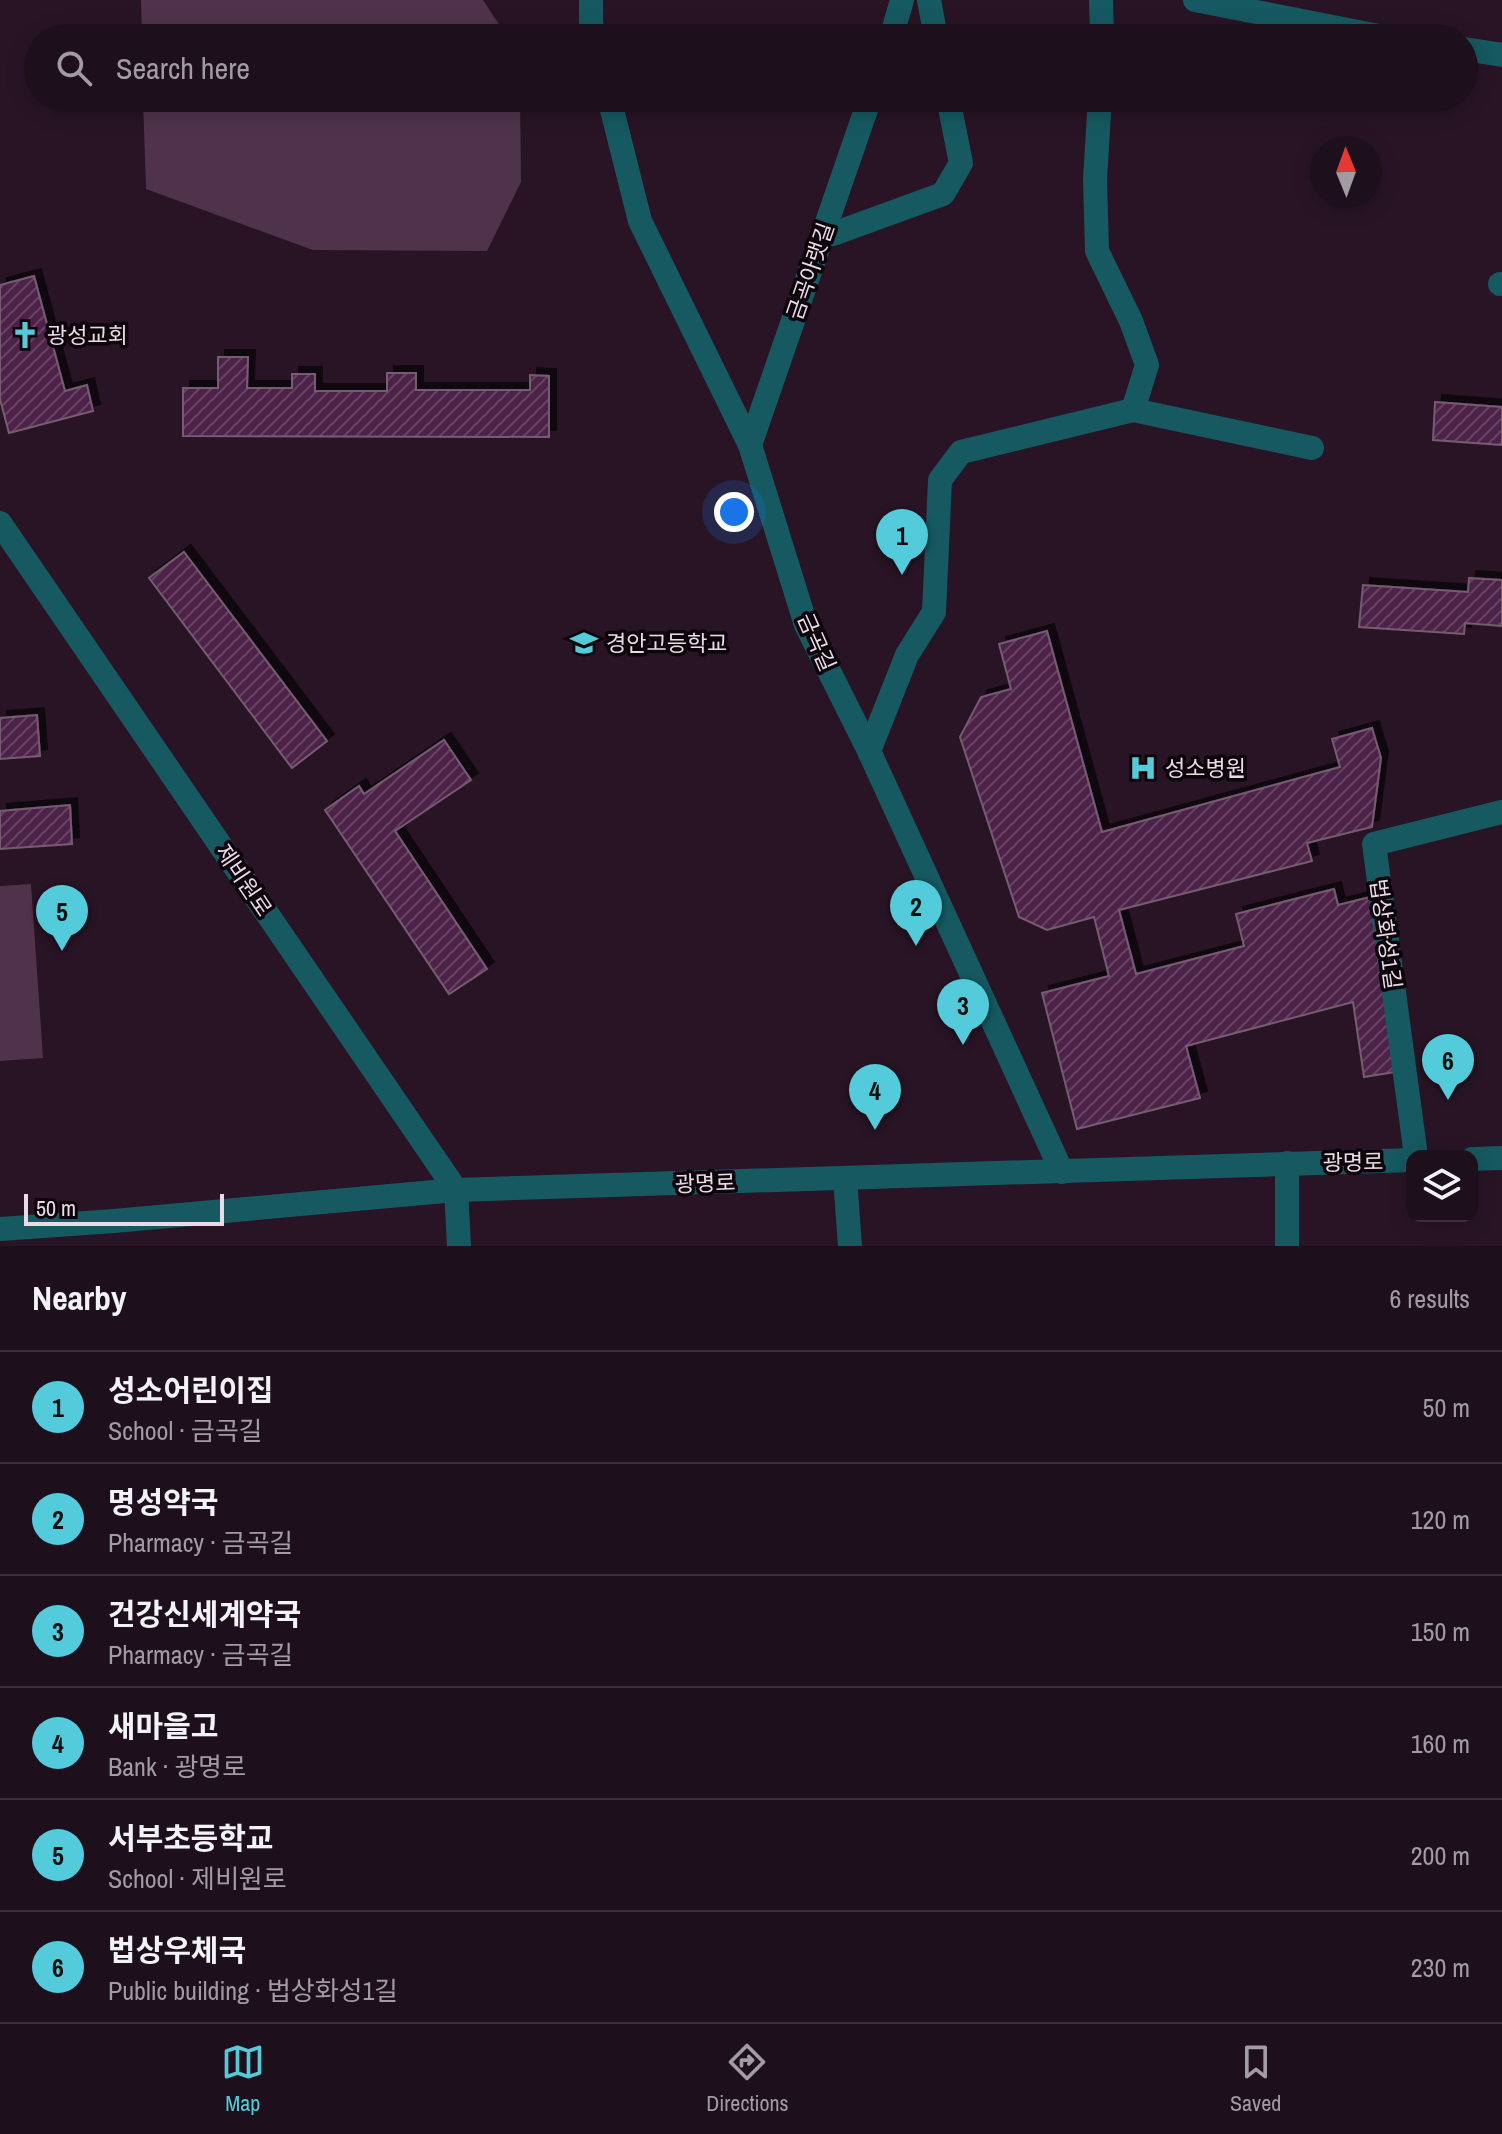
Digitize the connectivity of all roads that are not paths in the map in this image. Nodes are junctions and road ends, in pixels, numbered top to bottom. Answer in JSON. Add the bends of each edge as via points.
{"nodes":[{"id":1,"x":576,"y":0,"type":"edge"},
{"id":2,"x":929,"y":0,"type":"edge"},
{"id":3,"x":1101,"y":0,"type":"edge"},
{"id":4,"x":1195,"y":0,"type":"edge"},
{"id":5,"x":904,"y":1,"type":"edge"},
{"id":6,"x":592,"y":20,"type":"edge"},
{"id":7,"x":896,"y":24,"type":"edge"},
{"id":8,"x":933,"y":24,"type":"edge"},
{"id":9,"x":1102,"y":24,"type":"edge"},
{"id":10,"x":1318,"y":24,"type":"edge"},
{"id":11,"x":1478,"y":51,"type":"edge"},
{"id":12,"x":1502,"y":55,"type":"edge"},
{"id":13,"x":613,"y":112,"type":"edge"},
{"id":14,"x":865,"y":112,"type":"edge"},
{"id":15,"x":951,"y":112,"type":"edge"},
{"id":16,"x":1099,"y":112,"type":"edge"},
{"id":17,"x":833,"y":234,"type":"dead end"},
{"id":18,"x":1133,"y":410,"type":"junction"},
{"id":19,"x":750,"y":445,"type":"junction"},
{"id":20,"x":1312,"y":448,"type":"dead end"},
{"id":21,"x":0,"y":523,"type":"edge"},
{"id":22,"x":869,"y":751,"type":"junction"},
{"id":23,"x":1502,"y":812,"type":"edge"},
{"id":24,"x":1413,"y":1150,"type":"edge"},
{"id":25,"x":1406,"y":1158,"type":"edge"},
{"id":26,"x":1502,"y":1158,"type":"edge"},
{"id":27,"x":1478,"y":1159,"type":"edge"},
{"id":28,"x":1287,"y":1163,"type":"junction"},
{"id":29,"x":1062,"y":1172,"type":"junction"},
{"id":30,"x":845,"y":1178,"type":"junction"},
{"id":31,"x":456,"y":1190,"type":"junction"},
{"id":32,"x":0,"y":1229,"type":"edge"},
{"id":33,"x":100,"y":1234,"type":"edge"},
{"id":34,"x":459,"y":1246,"type":"edge"},
{"id":35,"x":850,"y":1246,"type":"edge"},
{"id":36,"x":1287,"y":1246,"type":"edge"}],
"edges":[{"from":1,"to":6,"type":"street"},
{"from":2,"to":8,"type":"street"},
{"from":3,"to":9,"type":"street"},
{"from":4,"to":10,"type":"street"},
{"from":5,"to":7,"type":"street"},
{"from":11,"to":12,"type":"street"},
{"from":13,"to":19,"type":"street","name":"금곡길","via":[[640,221]]},
{"from":14,"to":19,"type":"street","name":"금곡아랫길"},
{"from":15,"to":17,"type":"street","via":[[961,163],[943,194]]},
{"from":16,"to":18,"type":"street","via":[[1097,251],[1147,365]]},
{"from":18,"to":20,"type":"street"},
{"from":18,"to":22,"type":"street","via":[[961,452],[940,480],[934,612],[907,655]]},
{"from":19,"to":22,"type":"street","name":"금곡길","via":[[806,625]]},
{"from":21,"to":31,"type":"street","name":"제비원로"},
{"from":22,"to":29,"type":"street","name":"금곡길"},
{"from":23,"to":24,"type":"street","name":"법상화성1길","via":[[1374,844]]},
{"from":25,"to":28,"type":"street","name":"광명로"},
{"from":26,"to":27,"type":"street"},
{"from":28,"to":29,"type":"street","name":"광명로"},
{"from":28,"to":36,"type":"street"},
{"from":29,"to":30,"type":"street","name":"광명로"},
{"from":30,"to":31,"type":"street","name":"광명로"},
{"from":30,"to":35,"type":"street"},
{"from":31,"to":33,"type":"street","name":"광명로"},
{"from":31,"to":34,"type":"street"},
{"from":32,"to":33,"type":"street","name":"광명로"}]}
